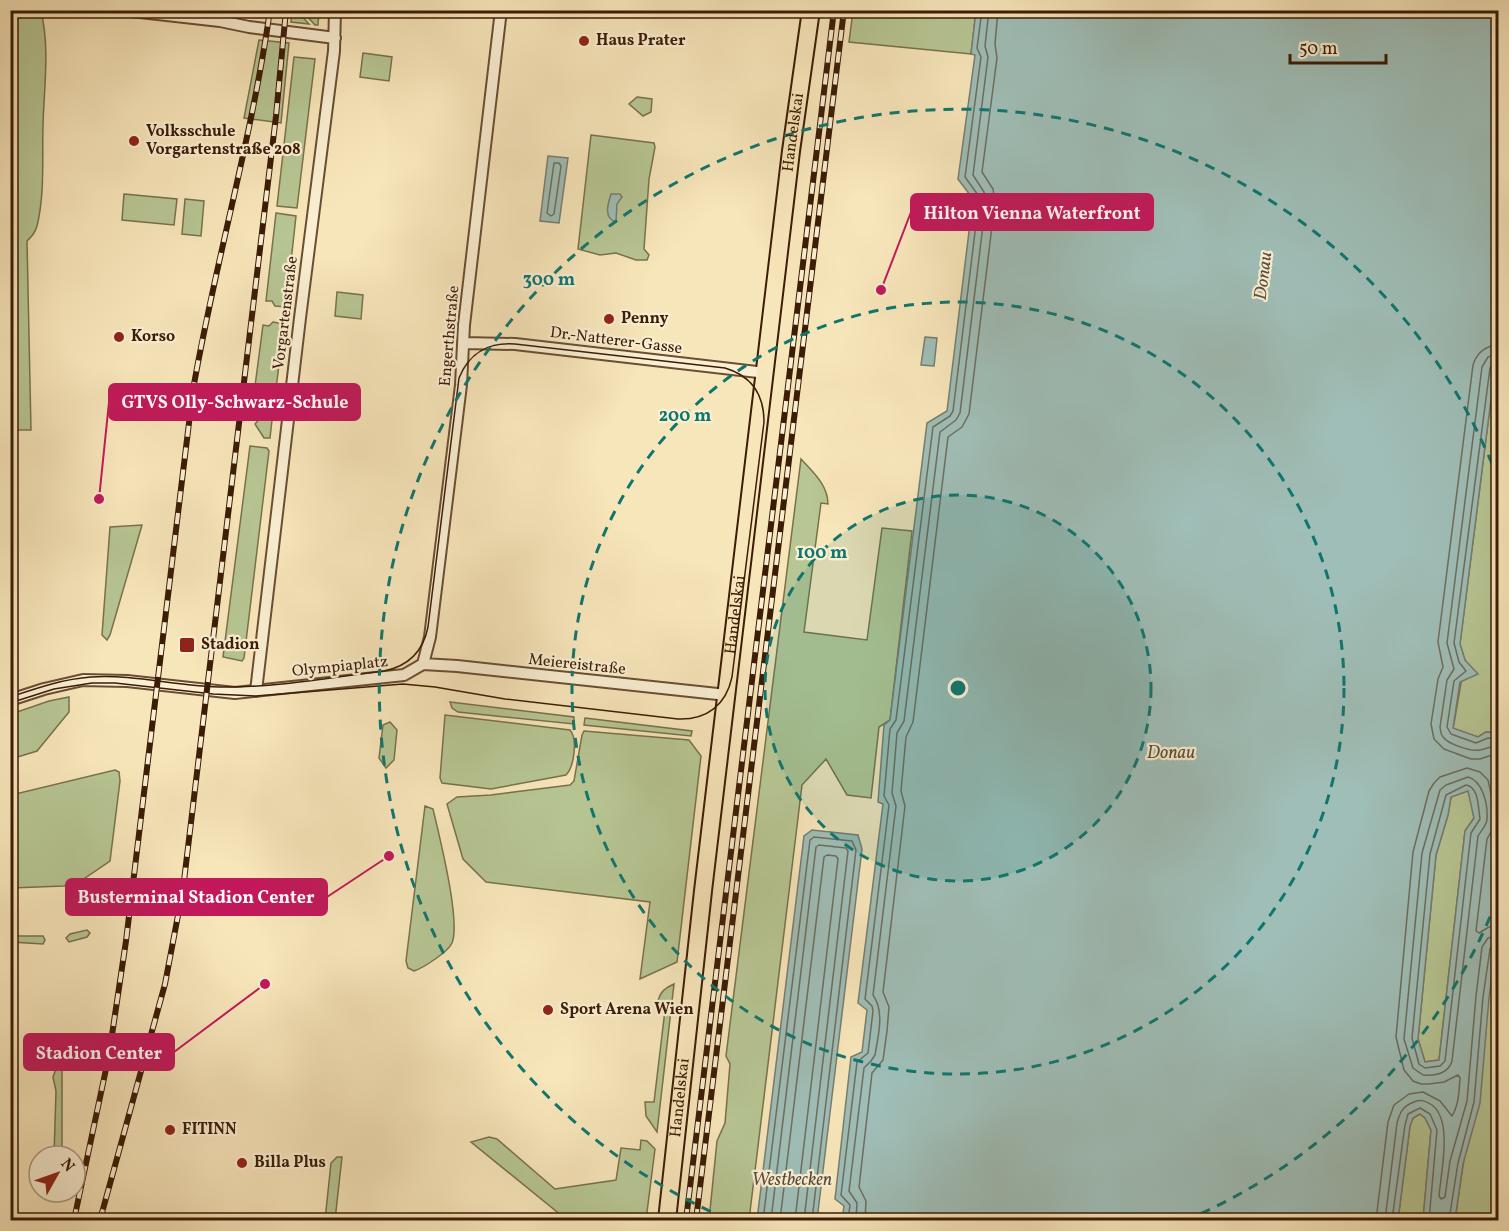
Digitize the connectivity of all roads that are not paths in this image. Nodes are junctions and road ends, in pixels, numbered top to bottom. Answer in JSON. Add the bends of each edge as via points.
{"nodes":[{"id":1,"x":122,"y":10,"type":"edge"},
{"id":2,"x":335,"y":10,"type":"edge"},
{"id":3,"x":501,"y":10,"type":"edge"},
{"id":4,"x":812,"y":10,"type":"edge"},
{"id":5,"x":335,"y":38,"type":"junction"},
{"id":6,"x":463,"y":343,"type":"junction"},
{"id":7,"x":766,"y":373,"type":"junction"},
{"id":8,"x":423,"y":664,"type":"junction"},
{"id":9,"x":256,"y":691,"type":"junction"},
{"id":10,"x":727,"y":695,"type":"junction"},
{"id":11,"x":10,"y":700,"type":"edge"},
{"id":12,"x":667,"y":1221,"type":"edge"}],
"edges":[{"from":1,"to":5,"type":"street"},
{"from":2,"to":5,"type":"street","name":"Vorgartenstraße"},
{"from":3,"to":6,"type":"street","name":"Engerthstraße"},
{"from":4,"to":7,"type":"main road","name":"Handelskai","via":[[791,151]]},
{"from":5,"to":9,"type":"street","name":"Vorgartenstraße"},
{"from":6,"to":7,"type":"street","name":"Dr.-Natterer-Gasse","via":[[515,344]]},
{"from":6,"to":8,"type":"street","name":"Engerthstraße","via":[[430,637]]},
{"from":7,"to":10,"type":"main road","name":"Handelskai"},
{"from":8,"to":9,"type":"street","name":"Olympiaplatz","via":[[404,675]]},
{"from":8,"to":10,"type":"street","name":"Meiereistraße"},
{"from":9,"to":11,"type":"street","via":[[235,693],[93,680],[65,683]]},
{"from":10,"to":12,"type":"main road","name":"Handelskai"}]}
